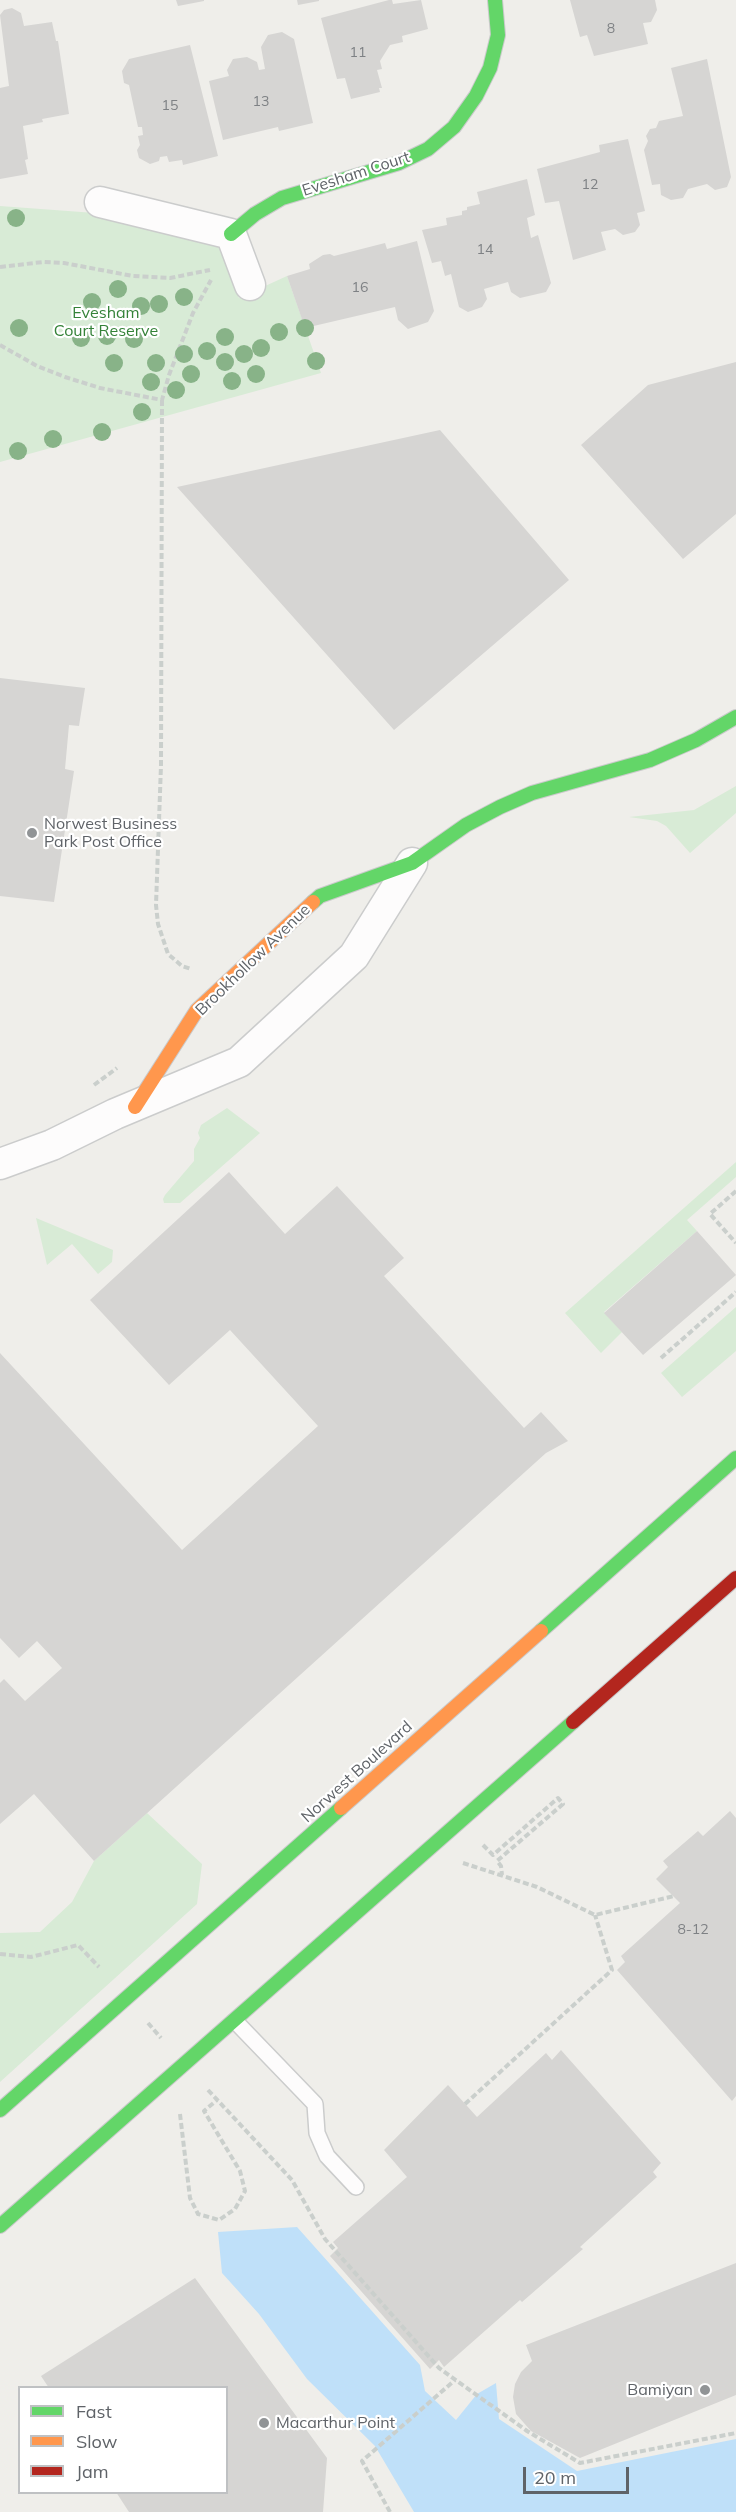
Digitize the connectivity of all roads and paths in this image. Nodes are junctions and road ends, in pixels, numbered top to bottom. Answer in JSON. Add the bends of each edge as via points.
{"nodes":[{"id":1,"x":495,"y":0,"type":"edge"},
{"id":2,"x":100,"y":202,"type":"dead end"},
{"id":3,"x":231,"y":234,"type":"junction"},
{"id":4,"x":0,"y":267,"type":"edge"},
{"id":5,"x":250,"y":285,"type":"dead end"},
{"id":6,"x":0,"y":345,"type":"edge"},
{"id":7,"x":162,"y":399,"type":"junction"},
{"id":8,"x":736,"y":717,"type":"edge"},
{"id":9,"x":412,"y":863,"type":"junction"},
{"id":10,"x":198,"y":971,"type":"dead end"},
{"id":11,"x":121,"y":1065,"type":"dead end"},
{"id":12,"x":89,"y":1088,"type":"dead end"},
{"id":13,"x":135,"y":1107,"type":"junction"},
{"id":14,"x":0,"y":1164,"type":"edge"},
{"id":15,"x":736,"y":1191,"type":"edge"},
{"id":16,"x":736,"y":1243,"type":"edge"},
{"id":17,"x":736,"y":1292,"type":"edge"},
{"id":18,"x":661,"y":1358,"type":"dead end"},
{"id":19,"x":736,"y":1458,"type":"edge"},
{"id":20,"x":736,"y":1578,"type":"edge"},
{"id":21,"x":728,"y":1591,"type":"edge"},
{"id":22,"x":481,"y":1842,"type":"dead end"},
{"id":23,"x":465,"y":1864,"type":"dead end"},
{"id":24,"x":502,"y":1875,"type":"junction"},
{"id":25,"x":674,"y":1896,"type":"dead end"},
{"id":26,"x":595,"y":1916,"type":"junction"},
{"id":27,"x":0,"y":1954,"type":"edge"},
{"id":28,"x":99,"y":1967,"type":"dead end"},
{"id":29,"x":235,"y":2021,"type":"junction"},
{"id":30,"x":148,"y":2023,"type":"dead end"},
{"id":31,"x":164,"y":2041,"type":"dead end"},
{"id":32,"x":207,"y":2088,"type":"dead end"},
{"id":33,"x":157,"y":2089,"type":"junction"},
{"id":34,"x":217,"y":2100,"type":"junction"},
{"id":35,"x":465,"y":2104,"type":"dead end"},
{"id":36,"x":0,"y":2110,"type":"edge"},
{"id":37,"x":357,"y":2187,"type":"dead end"},
{"id":38,"x":0,"y":2226,"type":"edge"},
{"id":39,"x":455,"y":2380,"type":"junction"},
{"id":40,"x":736,"y":2433,"type":"edge"},
{"id":41,"x":390,"y":2512,"type":"edge"}],
"edges":[{"from":1,"to":3,"type":"main road","name":"Evesham Court","via":[[498,34],[490,68],[454,127],[428,149],[399,163],[282,198]]},
{"from":2,"to":3,"type":"street"},
{"from":3,"to":5,"type":"street"},
{"from":4,"to":7,"type":"path","via":[[64,262],[133,276],[170,278],[217,269],[193,313]]},
{"from":6,"to":7,"type":"path","via":[[65,377]]},
{"from":7,"to":10,"type":"path","via":[[161,765],[156,904],[168,954],[182,966]]},
{"from":8,"to":9,"type":"main road","name":"Brookhollow Avenue","via":[[650,760],[532,793],[500,807],[466,825]]},
{"from":9,"to":13,"type":"street","name":"Brookhollow Avenue","via":[[354,956],[239,1062]]},
{"from":9,"to":13,"type":"main road","name":"Brookhollow Avenue","via":[[320,896],[196,1010]]},
{"from":11,"to":12,"type":"path"},
{"from":13,"to":14,"type":"street","name":"Brookhollow Avenue"},
{"from":15,"to":16,"type":"path","via":[[710,1214]]},
{"from":17,"to":18,"type":"path"},
{"from":19,"to":36,"type":"main road","name":"Norwest Boulevard"},
{"from":20,"to":21,"type":"main road"},
{"from":21,"to":29,"type":"main road"},
{"from":22,"to":24,"type":"path","via":[[493,1855],[558,1798],[563,1804],[497,1861]]},
{"from":23,"to":24,"type":"path"},
{"from":24,"to":26,"type":"path","via":[[537,1887]]},
{"from":25,"to":26,"type":"path"},
{"from":26,"to":35,"type":"path","via":[[612,1970]]},
{"from":27,"to":28,"type":"path","via":[[31,1957],[78,1945]]},
{"from":29,"to":33,"type":"main road"},
{"from":29,"to":37,"type":"lane","via":[[315,2104],[317,2133],[327,2156]]},
{"from":30,"to":31,"type":"path"},
{"from":32,"to":34,"type":"path"},
{"from":33,"to":34,"type":"path","via":[[180,2114],[190,2198],[198,2214],[219,2220],[235,2209],[245,2191],[240,2171],[204,2111]]},
{"from":33,"to":38,"type":"main road"},
{"from":34,"to":39,"type":"path","via":[[292,2180],[325,2239],[439,2368]]},
{"from":39,"to":40,"type":"path","via":[[580,2463]]},
{"from":39,"to":41,"type":"path","via":[[362,2461]]}]}
